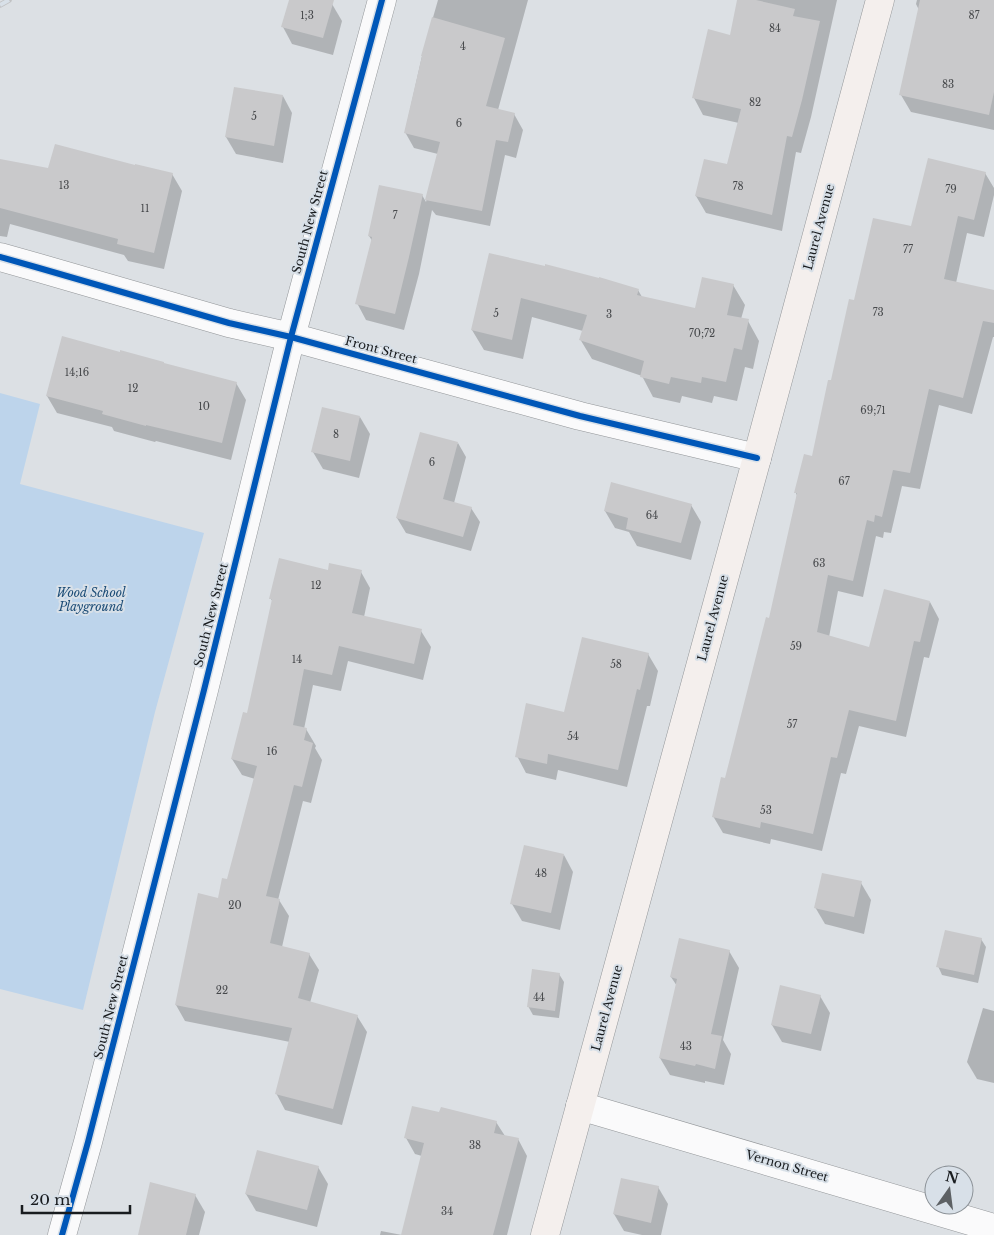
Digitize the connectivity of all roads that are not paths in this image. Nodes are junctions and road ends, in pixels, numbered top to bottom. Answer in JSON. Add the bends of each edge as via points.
{"nodes":[{"id":1,"x":382,"y":0,"type":"edge"},
{"id":2,"x":880,"y":0,"type":"edge"},
{"id":3,"x":0,"y":257,"type":"edge"},
{"id":4,"x":291,"y":337,"type":"junction"},
{"id":5,"x":758,"y":458,"type":"junction"},
{"id":6,"x":580,"y":1106,"type":"junction"},
{"id":7,"x":994,"y":1228,"type":"edge"},
{"id":8,"x":62,"y":1235,"type":"edge"},
{"id":9,"x":545,"y":1235,"type":"edge"}],
"edges":[{"from":1,"to":4,"type":"street","name":"South New Street"},
{"from":2,"to":5,"type":"main road","name":"Laurel Avenue"},
{"from":3,"to":4,"type":"street","name":"Front Street","via":[[229,323]]},
{"from":4,"to":5,"type":"street","name":"Front Street","via":[[580,416]]},
{"from":4,"to":8,"type":"street","name":"South New Street","via":[[202,699]]},
{"from":5,"to":6,"type":"main road","name":"Laurel Avenue"},
{"from":6,"to":7,"type":"street","name":"Vernon Street"},
{"from":6,"to":9,"type":"main road","name":"Laurel Avenue"}]}
